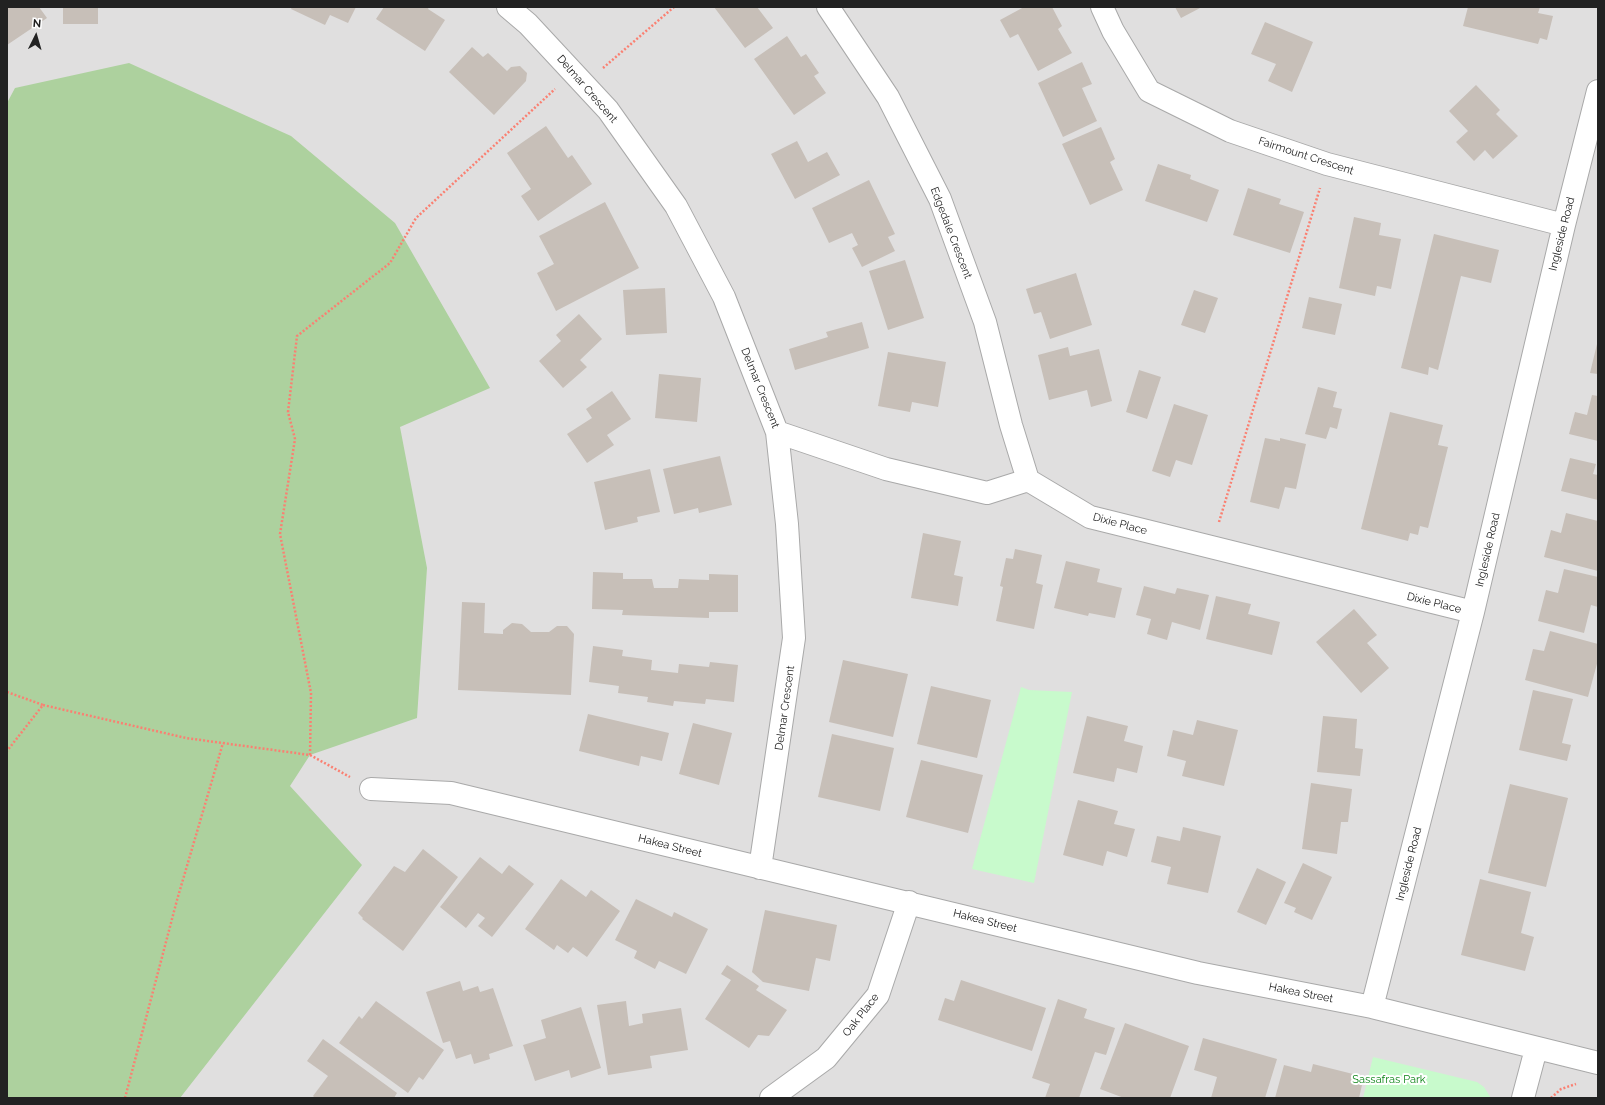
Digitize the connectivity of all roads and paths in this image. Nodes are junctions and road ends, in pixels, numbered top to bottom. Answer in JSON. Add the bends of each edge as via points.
{"nodes":[{"id":1,"x":508,"y":7,"type":"edge"},
{"id":2,"x":674,"y":7,"type":"edge"},
{"id":3,"x":828,"y":7,"type":"edge"},
{"id":4,"x":1102,"y":7,"type":"edge"},
{"id":5,"x":578,"y":78,"type":"junction"},
{"id":6,"x":1598,"y":91,"type":"edge"},
{"id":7,"x":1327,"y":164,"type":"junction"},
{"id":8,"x":1564,"y":225,"type":"junction"},
{"id":9,"x":777,"y":432,"type":"junction"},
{"id":10,"x":1028,"y":480,"type":"junction"},
{"id":11,"x":1211,"y":548,"type":"junction"},
{"id":12,"x":1474,"y":612,"type":"junction"},
{"id":13,"x":7,"y":692,"type":"edge"},
{"id":14,"x":42,"y":705,"type":"junction"},
{"id":15,"x":223,"y":743,"type":"junction"},
{"id":16,"x":7,"y":751,"type":"edge"},
{"id":17,"x":310,"y":755,"type":"junction"},
{"id":18,"x":372,"y":789,"type":"joint"},
{"id":19,"x":760,"y":868,"type":"junction"},
{"id":20,"x":909,"y":902,"type":"junction"},
{"id":21,"x":1372,"y":1007,"type":"junction"},
{"id":22,"x":1536,"y":1049,"type":"junction"},
{"id":23,"x":1598,"y":1063,"type":"edge"},
{"id":24,"x":1578,"y":1084,"type":"dead end"},
{"id":25,"x":125,"y":1098,"type":"edge"},
{"id":26,"x":771,"y":1098,"type":"edge"},
{"id":27,"x":1523,"y":1098,"type":"edge"},
{"id":28,"x":1550,"y":1098,"type":"edge"}],
"edges":[{"from":1,"to":5,"type":"street","name":"Delmar Crescent","via":[[528,24]]},
{"from":2,"to":5,"type":"path"},
{"from":3,"to":10,"type":"street","name":"Edgedale Crescent","via":[[888,97],[940,199],[986,322],[1011,425]]},
{"from":4,"to":7,"type":"street","name":"Fairmount Crescent","via":[[1149,92],[1230,131]]},
{"from":5,"to":9,"type":"street","name":"Delmar Crescent","via":[[608,110],[676,206],[724,297]]},
{"from":5,"to":17,"type":"path","via":[[416,218],[390,263],[297,336],[288,412],[294,440],[280,534],[311,692]]},
{"from":6,"to":8,"type":"street","name":"Ingleside Road"},
{"from":7,"to":8,"type":"street","name":"Fairmount Crescent"},
{"from":7,"to":11,"type":"path"},
{"from":8,"to":12,"type":"street","name":"Ingleside Road"},
{"from":9,"to":10,"type":"street","via":[[886,469],[987,493]]},
{"from":9,"to":19,"type":"street","name":"Delmar Crescent","via":[[787,524],[794,638]]},
{"from":10,"to":11,"type":"street","name":"Dixie Place","via":[[1090,517]]},
{"from":11,"to":12,"type":"street","name":"Dixie Place"},
{"from":12,"to":21,"type":"street","name":"Ingleside Road"},
{"from":13,"to":14,"type":"path"},
{"from":14,"to":15,"type":"path","via":[[186,738]]},
{"from":14,"to":16,"type":"path"},
{"from":15,"to":17,"type":"path"},
{"from":15,"to":25,"type":"path","via":[[177,900]]},
{"from":17,"to":18,"type":"path"},
{"from":18,"to":19,"type":"street","name":"Hakea Street","via":[[451,793]]},
{"from":19,"to":20,"type":"street","name":"Hakea Street"},
{"from":20,"to":21,"type":"street","name":"Hakea Street","via":[[1198,973]]},
{"from":20,"to":26,"type":"street","name":"Oak Place","via":[[878,995],[826,1058]]},
{"from":21,"to":22,"type":"street","name":"Hakea Street"},
{"from":22,"to":23,"type":"street","name":"Hakea Street"},
{"from":22,"to":27,"type":"street"},
{"from":24,"to":28,"type":"path","via":[[1561,1089]]}]}
